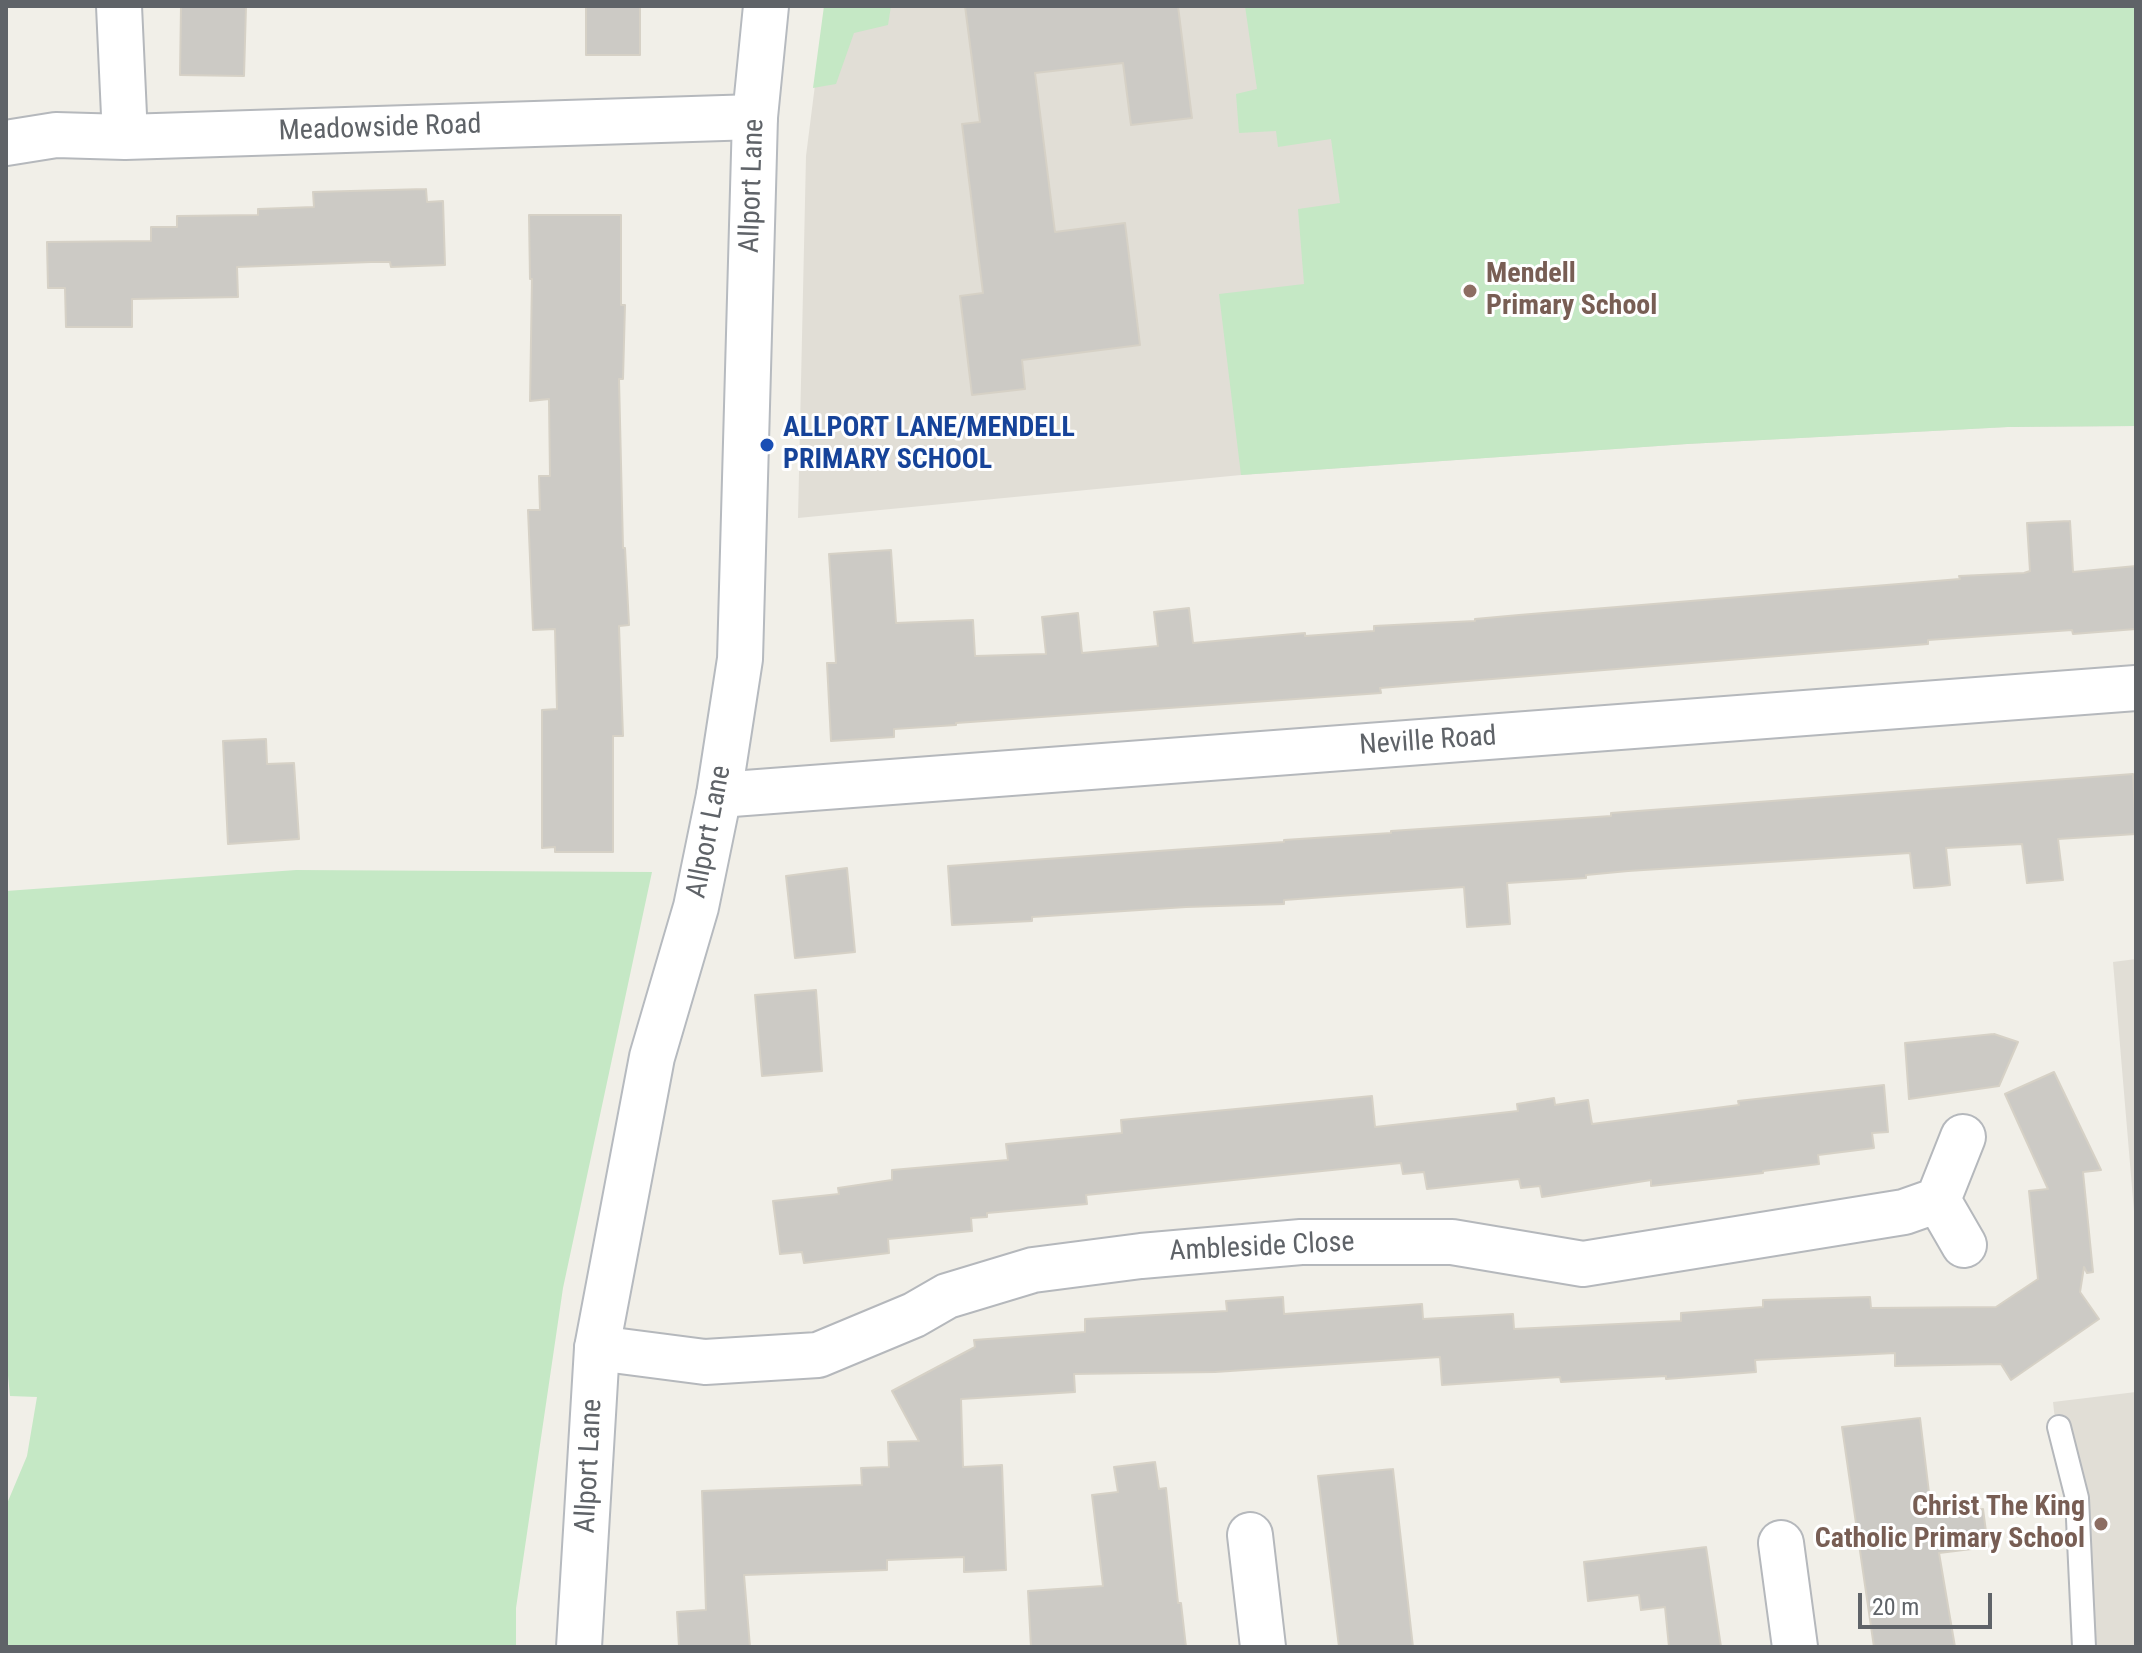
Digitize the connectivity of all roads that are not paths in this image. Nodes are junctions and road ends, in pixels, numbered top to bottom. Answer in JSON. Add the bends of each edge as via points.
{"nodes":[{"id":1,"x":119,"y":6,"type":"edge"},
{"id":2,"x":766,"y":6,"type":"edge"},
{"id":3,"x":755,"y":117,"type":"junction"},
{"id":4,"x":125,"y":137,"type":"junction"},
{"id":5,"x":6,"y":143,"type":"edge"},
{"id":6,"x":2136,"y":688,"type":"edge"},
{"id":7,"x":719,"y":795,"type":"junction"},
{"id":8,"x":1963,"y":1137,"type":"dead end"},
{"id":9,"x":1938,"y":1200,"type":"junction"},
{"id":10,"x":1964,"y":1245,"type":"dead end"},
{"id":11,"x":597,"y":1348,"type":"junction"},
{"id":12,"x":2059,"y":1427,"type":"dead end"},
{"id":13,"x":1250,"y":1535,"type":"dead end"},
{"id":14,"x":1781,"y":1543,"type":"dead end"},
{"id":15,"x":579,"y":1647,"type":"edge"},
{"id":16,"x":1263,"y":1647,"type":"edge"},
{"id":17,"x":1795,"y":1647,"type":"edge"},
{"id":18,"x":2084,"y":1647,"type":"edge"}],
"edges":[{"from":1,"to":4,"type":"street"},
{"from":2,"to":3,"type":"street","name":"Allport Lane"},
{"from":3,"to":4,"type":"street","name":"Meadowside Road"},
{"from":3,"to":7,"type":"street","name":"Allport Lane","via":[[740,659]]},
{"from":4,"to":5,"type":"street","name":"Meadowside Road","via":[[56,135]]},
{"from":6,"to":7,"type":"street","name":"Neville Road"},
{"from":7,"to":11,"type":"street","name":"Allport Lane","via":[[696,907],[652,1057]]},
{"from":8,"to":9,"type":"street"},
{"from":9,"to":10,"type":"street"},
{"from":9,"to":11,"type":"street","name":"Ambleside Close","via":[[1904,1212],[1583,1264],[1452,1242],[1301,1242],[1141,1256],[1033,1270],[976,1287],[818,1355],[705,1362]]},
{"from":11,"to":15,"type":"street","name":"Allport Lane"},
{"from":12,"to":18,"type":"lane","via":[[2077,1498]]},
{"from":13,"to":16,"type":"street"},
{"from":14,"to":17,"type":"street"}]}
